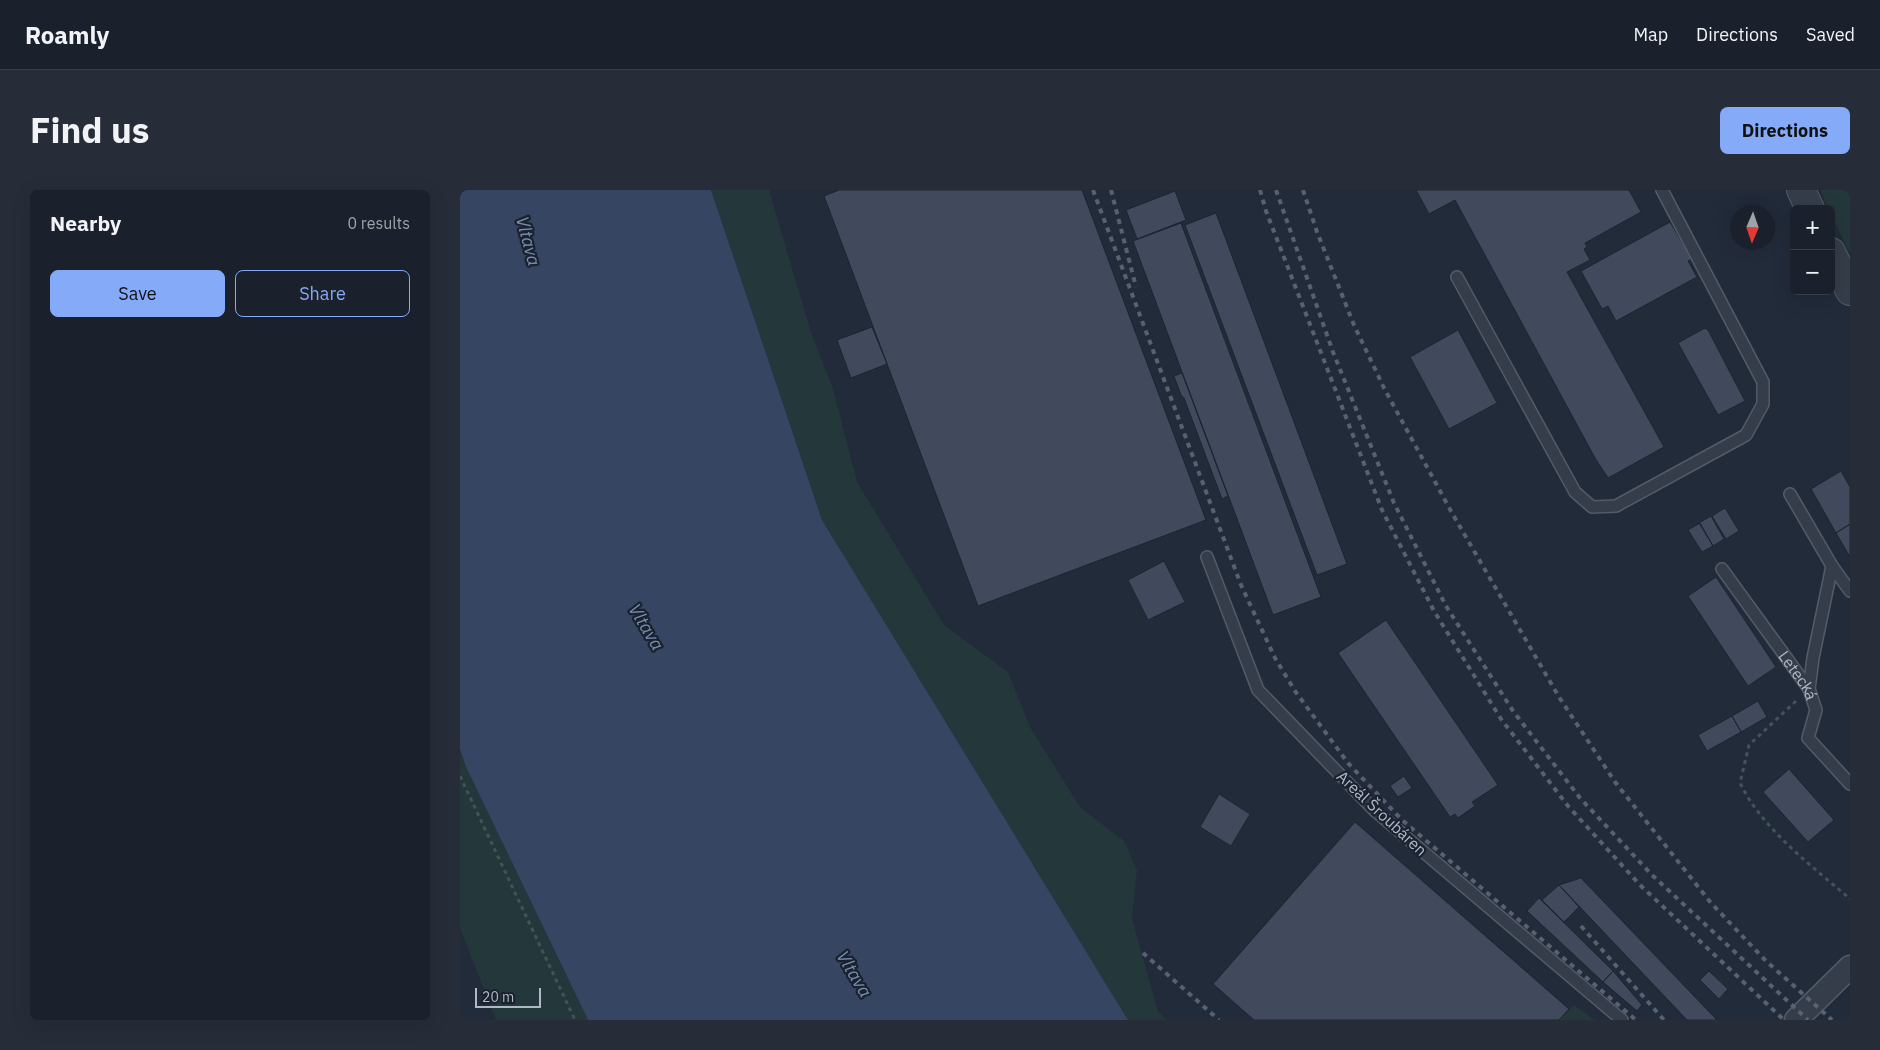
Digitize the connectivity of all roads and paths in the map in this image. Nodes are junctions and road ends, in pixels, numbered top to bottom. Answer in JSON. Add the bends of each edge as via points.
{"nodes":[{"id":1,"x":1662,"y":190,"type":"edge"},
{"id":2,"x":1801,"y":190,"type":"edge"},
{"id":3,"x":1808,"y":205,"type":"edge"},
{"id":4,"x":1835,"y":260,"type":"edge"},
{"id":5,"x":1457,"y":277,"type":"dead end"},
{"id":6,"x":1850,"y":291,"type":"edge"},
{"id":7,"x":1790,"y":494,"type":"dead end"},
{"id":8,"x":1207,"y":557,"type":"dead end"},
{"id":9,"x":1832,"y":566,"type":"junction"},
{"id":10,"x":1722,"y":569,"type":"dead end"},
{"id":11,"x":1850,"y":591,"type":"edge"},
{"id":12,"x":1810,"y":689,"type":"junction"},
{"id":13,"x":460,"y":776,"type":"edge"},
{"id":14,"x":1850,"y":784,"type":"edge"},
{"id":15,"x":1850,"y":899,"type":"edge"},
{"id":16,"x":1850,"y":967,"type":"edge"},
{"id":17,"x":575,"y":1020,"type":"edge"},
{"id":18,"x":1622,"y":1020,"type":"edge"},
{"id":19,"x":1796,"y":1020,"type":"edge"}],
"edges":[{"from":1,"to":5,"type":"lane","via":[[1763,382],[1763,404],[1746,434],[1616,506],[1592,507],[1575,492]]},
{"from":2,"to":3,"type":"street"},
{"from":4,"to":6,"type":"street"},
{"from":7,"to":9,"type":"lane"},
{"from":8,"to":18,"type":"lane","name":"Areál Šroubáren","via":[[1258,690],[1374,810]]},
{"from":9,"to":11,"type":"lane"},
{"from":9,"to":12,"type":"lane","via":[[1813,658]]},
{"from":10,"to":12,"type":"lane","name":"Letecká"},
{"from":12,"to":14,"type":"lane","name":"Letecká","via":[[1816,710],[1808,738]]},
{"from":12,"to":15,"type":"path","via":[[1749,745],[1740,783],[1748,799],[1776,830]]},
{"from":13,"to":17,"type":"path"},
{"from":16,"to":19,"type":"street"}]}
